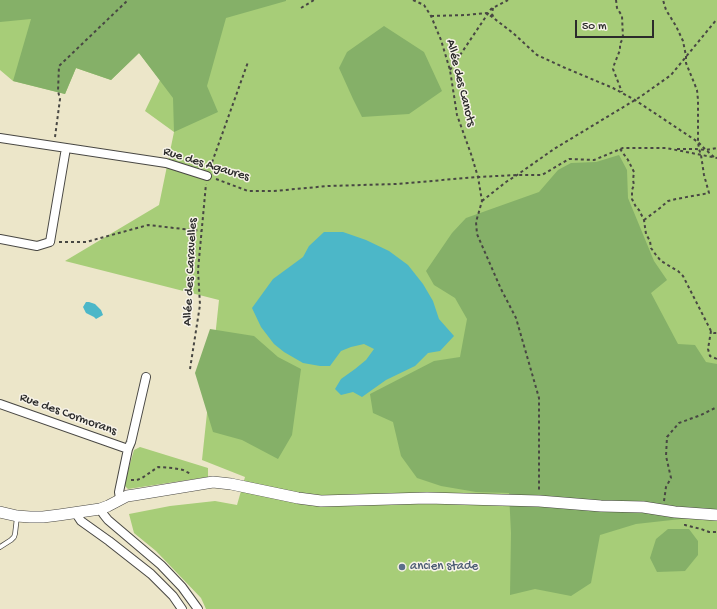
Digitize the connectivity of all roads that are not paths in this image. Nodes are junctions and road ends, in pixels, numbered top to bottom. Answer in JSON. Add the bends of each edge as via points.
{"nodes":[{"id":1,"x":0,"y":138,"type":"edge"},
{"id":2,"x":66,"y":148,"type":"junction"},
{"id":3,"x":207,"y":176,"type":"road end"},
{"id":4,"x":0,"y":239,"type":"edge"},
{"id":5,"x":146,"y":377,"type":"dead end"},
{"id":6,"x":0,"y":404,"type":"edge"},
{"id":7,"x":128,"y":450,"type":"junction"},
{"id":8,"x":120,"y":499,"type":"junction"},
{"id":9,"x":100,"y":509,"type":"junction"},
{"id":10,"x":0,"y":512,"type":"edge"},
{"id":11,"x":75,"y":512,"type":"junction"},
{"id":12,"x":717,"y":515,"type":"edge"},
{"id":13,"x":17,"y":516,"type":"junction"},
{"id":14,"x":0,"y":547,"type":"edge"},
{"id":15,"x":182,"y":609,"type":"edge"},
{"id":16,"x":198,"y":609,"type":"edge"}],
"edges":[{"from":1,"to":2,"type":"street","name":"Rue des Agaures"},
{"from":2,"to":3,"type":"street","name":"Rue des Agaures","via":[[166,163]]},
{"from":2,"to":4,"type":"street","via":[[50,242],[37,246]]},
{"from":5,"to":7,"type":"street"},
{"from":6,"to":7,"type":"street","name":"Rue des Cormorans"},
{"from":7,"to":8,"type":"street","via":[[119,492]]},
{"from":8,"to":9,"type":"street"},
{"from":8,"to":12,"type":"street","via":[[213,482],[321,501],[427,498],[539,500]]},
{"from":9,"to":11,"type":"street"},
{"from":9,"to":16,"type":"street","via":[[108,520],[161,565]]},
{"from":10,"to":13,"type":"street"},
{"from":11,"to":13,"type":"street","via":[[43,517]]},
{"from":11,"to":15,"type":"street","via":[[81,521],[151,574]]},
{"from":13,"to":14,"type":"lane","via":[[14,537]]}]}
